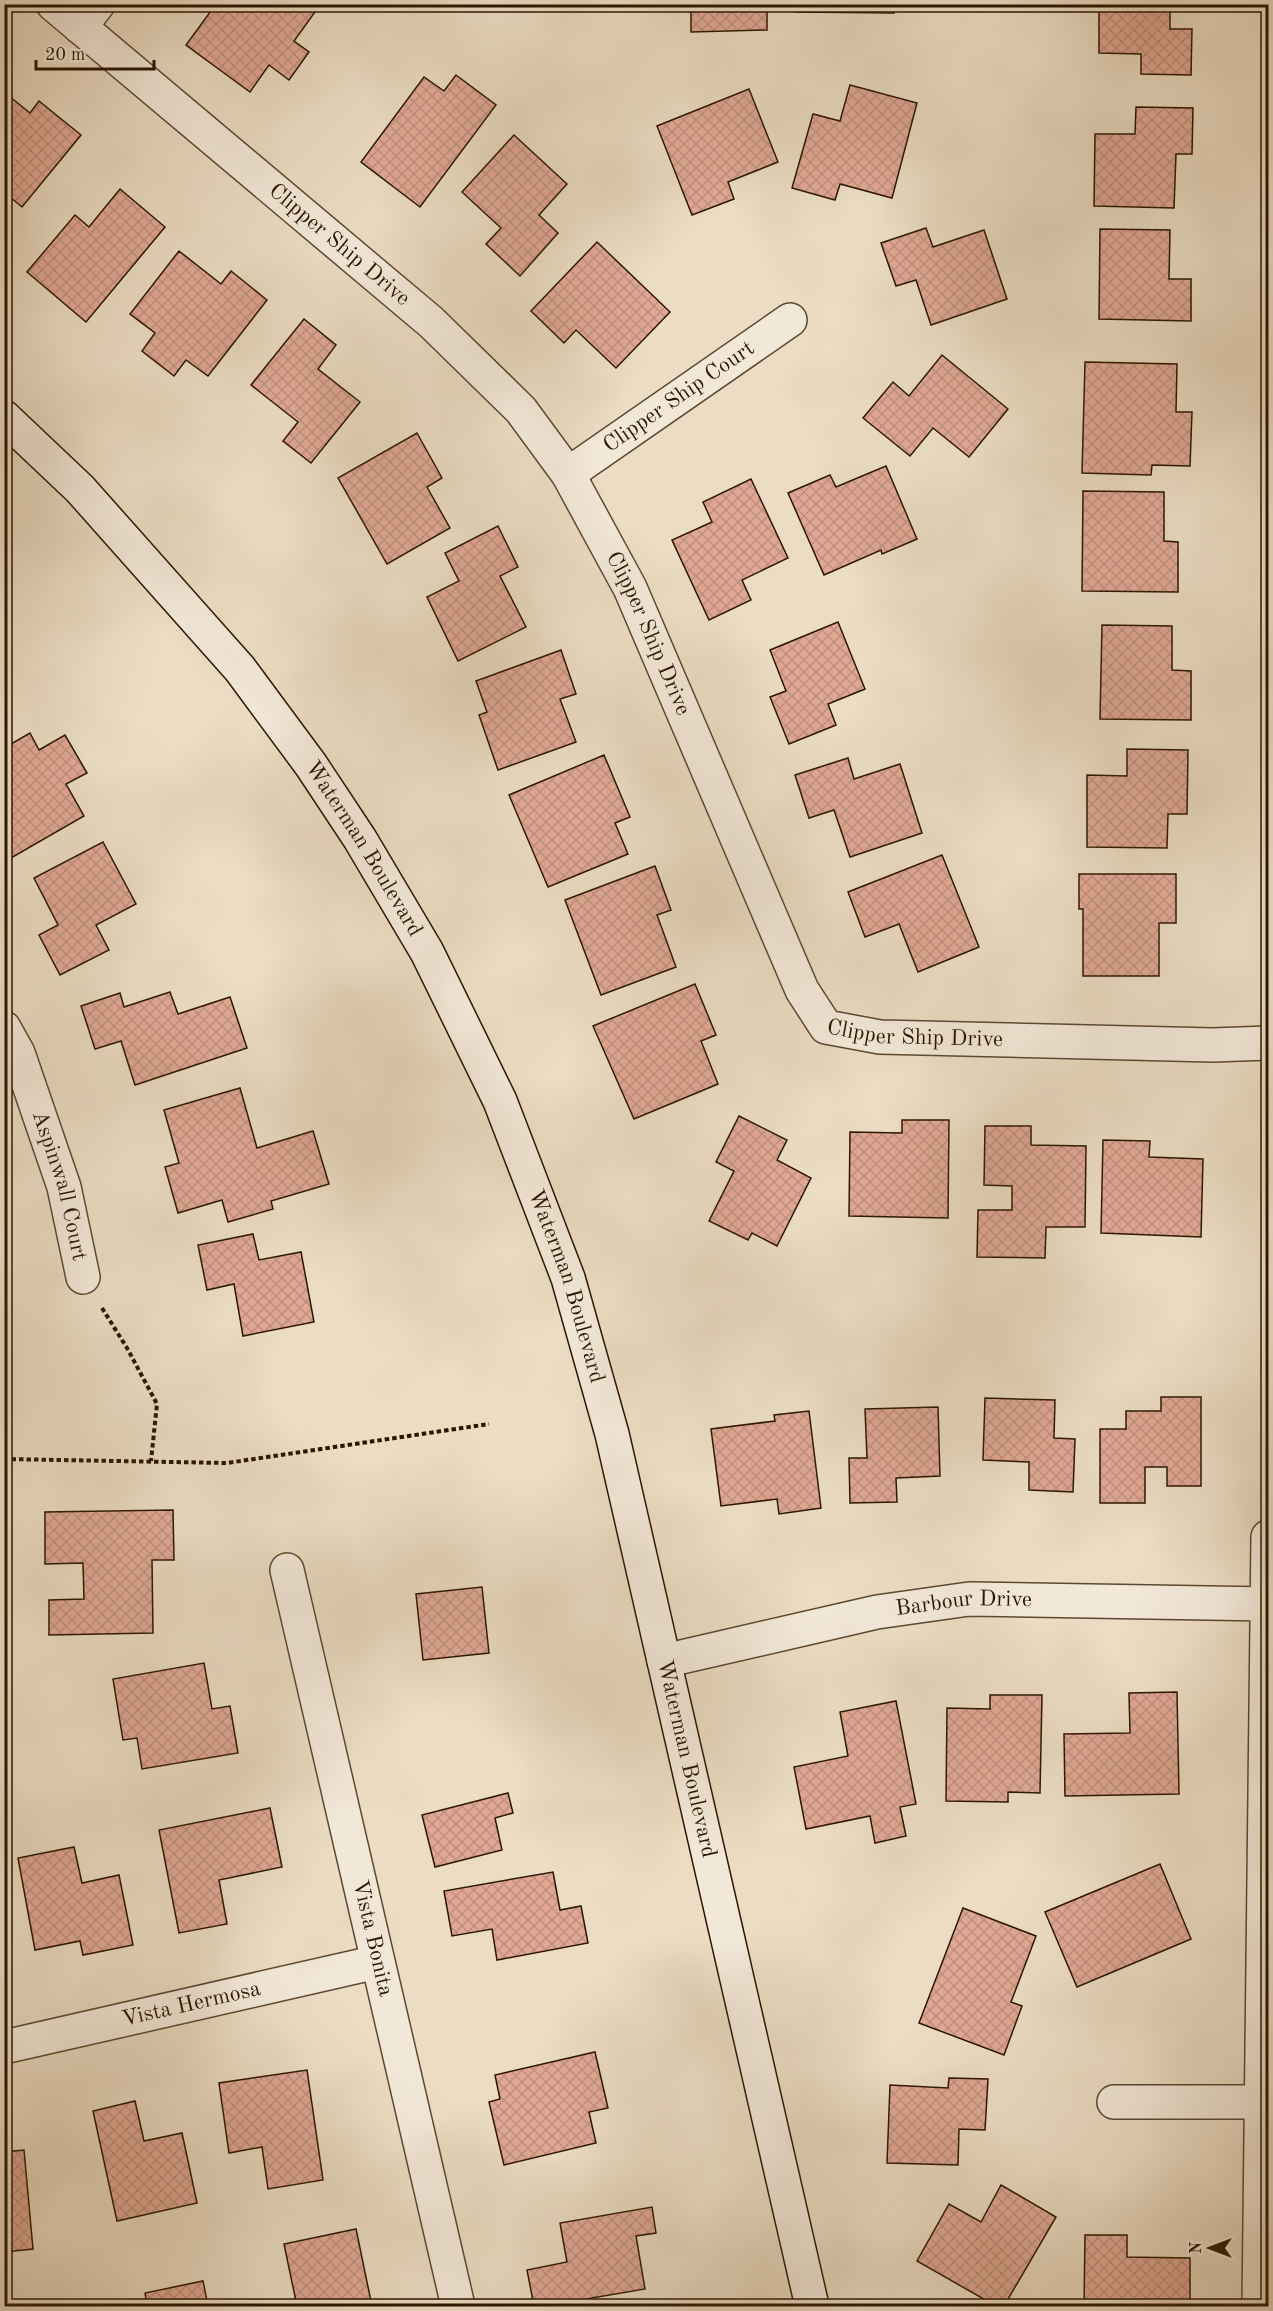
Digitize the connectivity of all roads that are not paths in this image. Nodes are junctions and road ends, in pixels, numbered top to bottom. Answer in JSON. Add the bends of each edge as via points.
{"nodes":[{"id":1,"x":53,"y":4,"type":"edge"},
{"id":2,"x":89,"y":16,"type":"edge"},
{"id":3,"x":790,"y":320,"type":"dead end"},
{"id":4,"x":4,"y":417,"type":"edge"},
{"id":5,"x":568,"y":474,"type":"junction"},
{"id":6,"x":4,"y":1028,"type":"edge"},
{"id":7,"x":1269,"y":1043,"type":"edge"},
{"id":8,"x":83,"y":1277,"type":"road end"},
{"id":9,"x":1269,"y":1537,"type":"edge"},
{"id":10,"x":287,"y":1570,"type":"dead end"},
{"id":11,"x":1268,"y":1604,"type":"edge"},
{"id":12,"x":664,"y":1661,"type":"junction"},
{"id":13,"x":377,"y":1962,"type":"junction"},
{"id":14,"x":4,"y":2047,"type":"edge"},
{"id":15,"x":1114,"y":2102,"type":"dead end"},
{"id":16,"x":1261,"y":2102,"type":"junction"},
{"id":17,"x":458,"y":2307,"type":"edge"},
{"id":18,"x":812,"y":2307,"type":"edge"},
{"id":19,"x":1259,"y":2307,"type":"edge"}],
"edges":[{"from":1,"to":2,"type":"street","name":"Clipper Ship Drive"},
{"from":2,"to":5,"type":"street","name":"Clipper Ship Drive","via":[[431,322],[521,410]]},
{"from":3,"to":5,"type":"street","name":"Clipper Ship Court"},
{"from":4,"to":12,"type":"street","name":"Waterman Boulevard","via":[[80,489],[240,669],[360,839],[427,952],[500,1101],[568,1278],[612,1434]]},
{"from":5,"to":7,"type":"street","name":"Clipper Ship Drive","via":[[630,588],[802,990],[826,1028],[880,1037]]},
{"from":6,"to":8,"type":"street","name":"Aspinwall Court","via":[[18,1053],[64,1187]]},
{"from":9,"to":11,"type":"street"},
{"from":10,"to":13,"type":"street","name":"Vista Bonita"},
{"from":11,"to":12,"type":"street","name":"Barbour Drive","via":[[969,1599],[877,1612]]},
{"from":11,"to":16,"type":"street"},
{"from":12,"to":18,"type":"street","name":"Waterman Boulevard"},
{"from":13,"to":14,"type":"street","name":"Vista Hermosa"},
{"from":13,"to":17,"type":"street","name":"Vista Bonita"},
{"from":15,"to":16,"type":"street"},
{"from":16,"to":19,"type":"street"}]}
